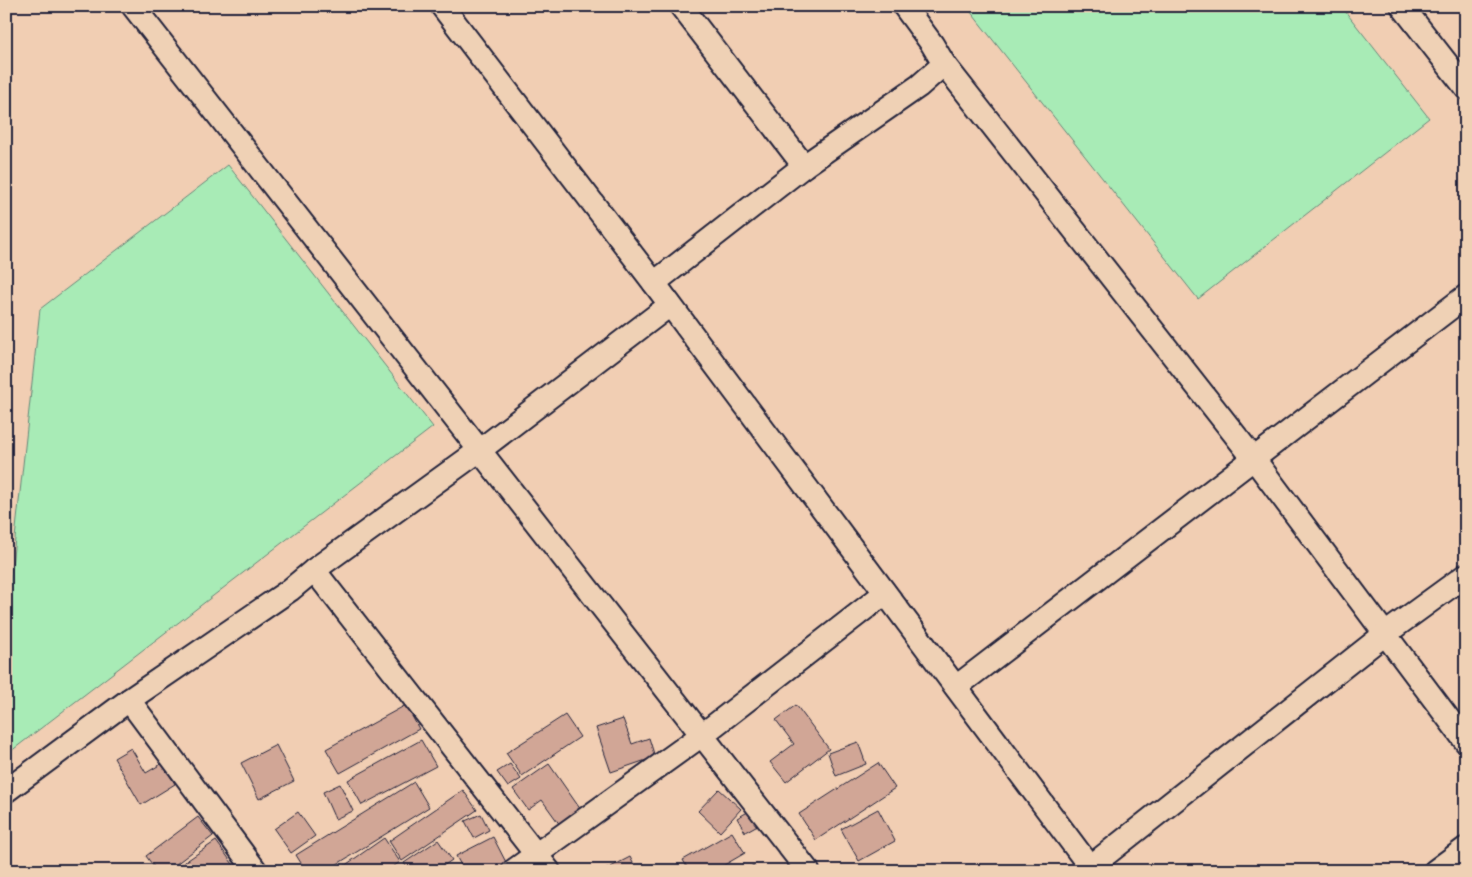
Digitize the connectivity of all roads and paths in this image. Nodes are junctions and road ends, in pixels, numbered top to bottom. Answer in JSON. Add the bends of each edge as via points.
{"nodes":[{"id":1,"x":133,"y":6,"type":"edge"},
{"id":2,"x":442,"y":6,"type":"edge"},
{"id":3,"x":681,"y":6,"type":"edge"},
{"id":4,"x":904,"y":6,"type":"edge"},
{"id":5,"x":1402,"y":6,"type":"edge"},
{"id":6,"x":944,"y":64,"type":"junction"},
{"id":7,"x":1466,"y":88,"type":"edge"},
{"id":8,"x":804,"y":166,"type":"junction"},
{"id":9,"x":654,"y":283,"type":"junction"},
{"id":10,"x":1466,"y":296,"type":"edge"},
{"id":11,"x":670,"y":306,"type":"junction"},
{"id":12,"x":480,"y":450,"type":"junction"},
{"id":13,"x":1254,"y":459,"type":"junction"},
{"id":14,"x":314,"y":570,"type":"junction"},
{"id":15,"x":1466,"y":575,"type":"edge"},
{"id":16,"x":885,"y":592,"type":"junction"},
{"id":17,"x":1385,"y":634,"type":"junction"},
{"id":18,"x":956,"y":687,"type":"junction"},
{"id":19,"x":129,"y":700,"type":"junction"},
{"id":20,"x":702,"y":736,"type":"junction"},
{"id":21,"x":1466,"y":742,"type":"edge"},
{"id":22,"x":6,"y":791,"type":"edge"},
{"id":23,"x":1466,"y":848,"type":"edge"},
{"id":24,"x":543,"y":862,"type":"edge"},
{"id":25,"x":1092,"y":869,"type":"edge"},
{"id":26,"x":256,"y":871,"type":"edge"},
{"id":27,"x":513,"y":871,"type":"edge"},
{"id":28,"x":808,"y":871,"type":"edge"},
{"id":29,"x":1435,"y":871,"type":"edge"}],
"edges":[{"from":1,"to":12,"type":"street"},
{"from":2,"to":9,"type":"street"},
{"from":3,"to":8,"type":"street"},
{"from":4,"to":6,"type":"street"},
{"from":5,"to":7,"type":"street"},
{"from":6,"to":8,"type":"street","via":[[919,86]]},
{"from":6,"to":13,"type":"street"},
{"from":8,"to":9,"type":"street"},
{"from":9,"to":11,"type":"street"},
{"from":10,"to":13,"type":"street"},
{"from":11,"to":12,"type":"street"},
{"from":11,"to":16,"type":"street"},
{"from":12,"to":14,"type":"street"},
{"from":12,"to":20,"type":"street"},
{"from":13,"to":17,"type":"street"},
{"from":13,"to":18,"type":"street"},
{"from":14,"to":19,"type":"street","via":[[290,590]]},
{"from":14,"to":24,"type":"street"},
{"from":15,"to":17,"type":"street"},
{"from":16,"to":18,"type":"street"},
{"from":16,"to":20,"type":"street"},
{"from":17,"to":21,"type":"street"},
{"from":17,"to":25,"type":"street"},
{"from":18,"to":25,"type":"street"},
{"from":19,"to":22,"type":"street"},
{"from":19,"to":26,"type":"street"},
{"from":20,"to":24,"type":"street"},
{"from":20,"to":28,"type":"street"},
{"from":23,"to":29,"type":"street"},
{"from":24,"to":27,"type":"street"}]}
